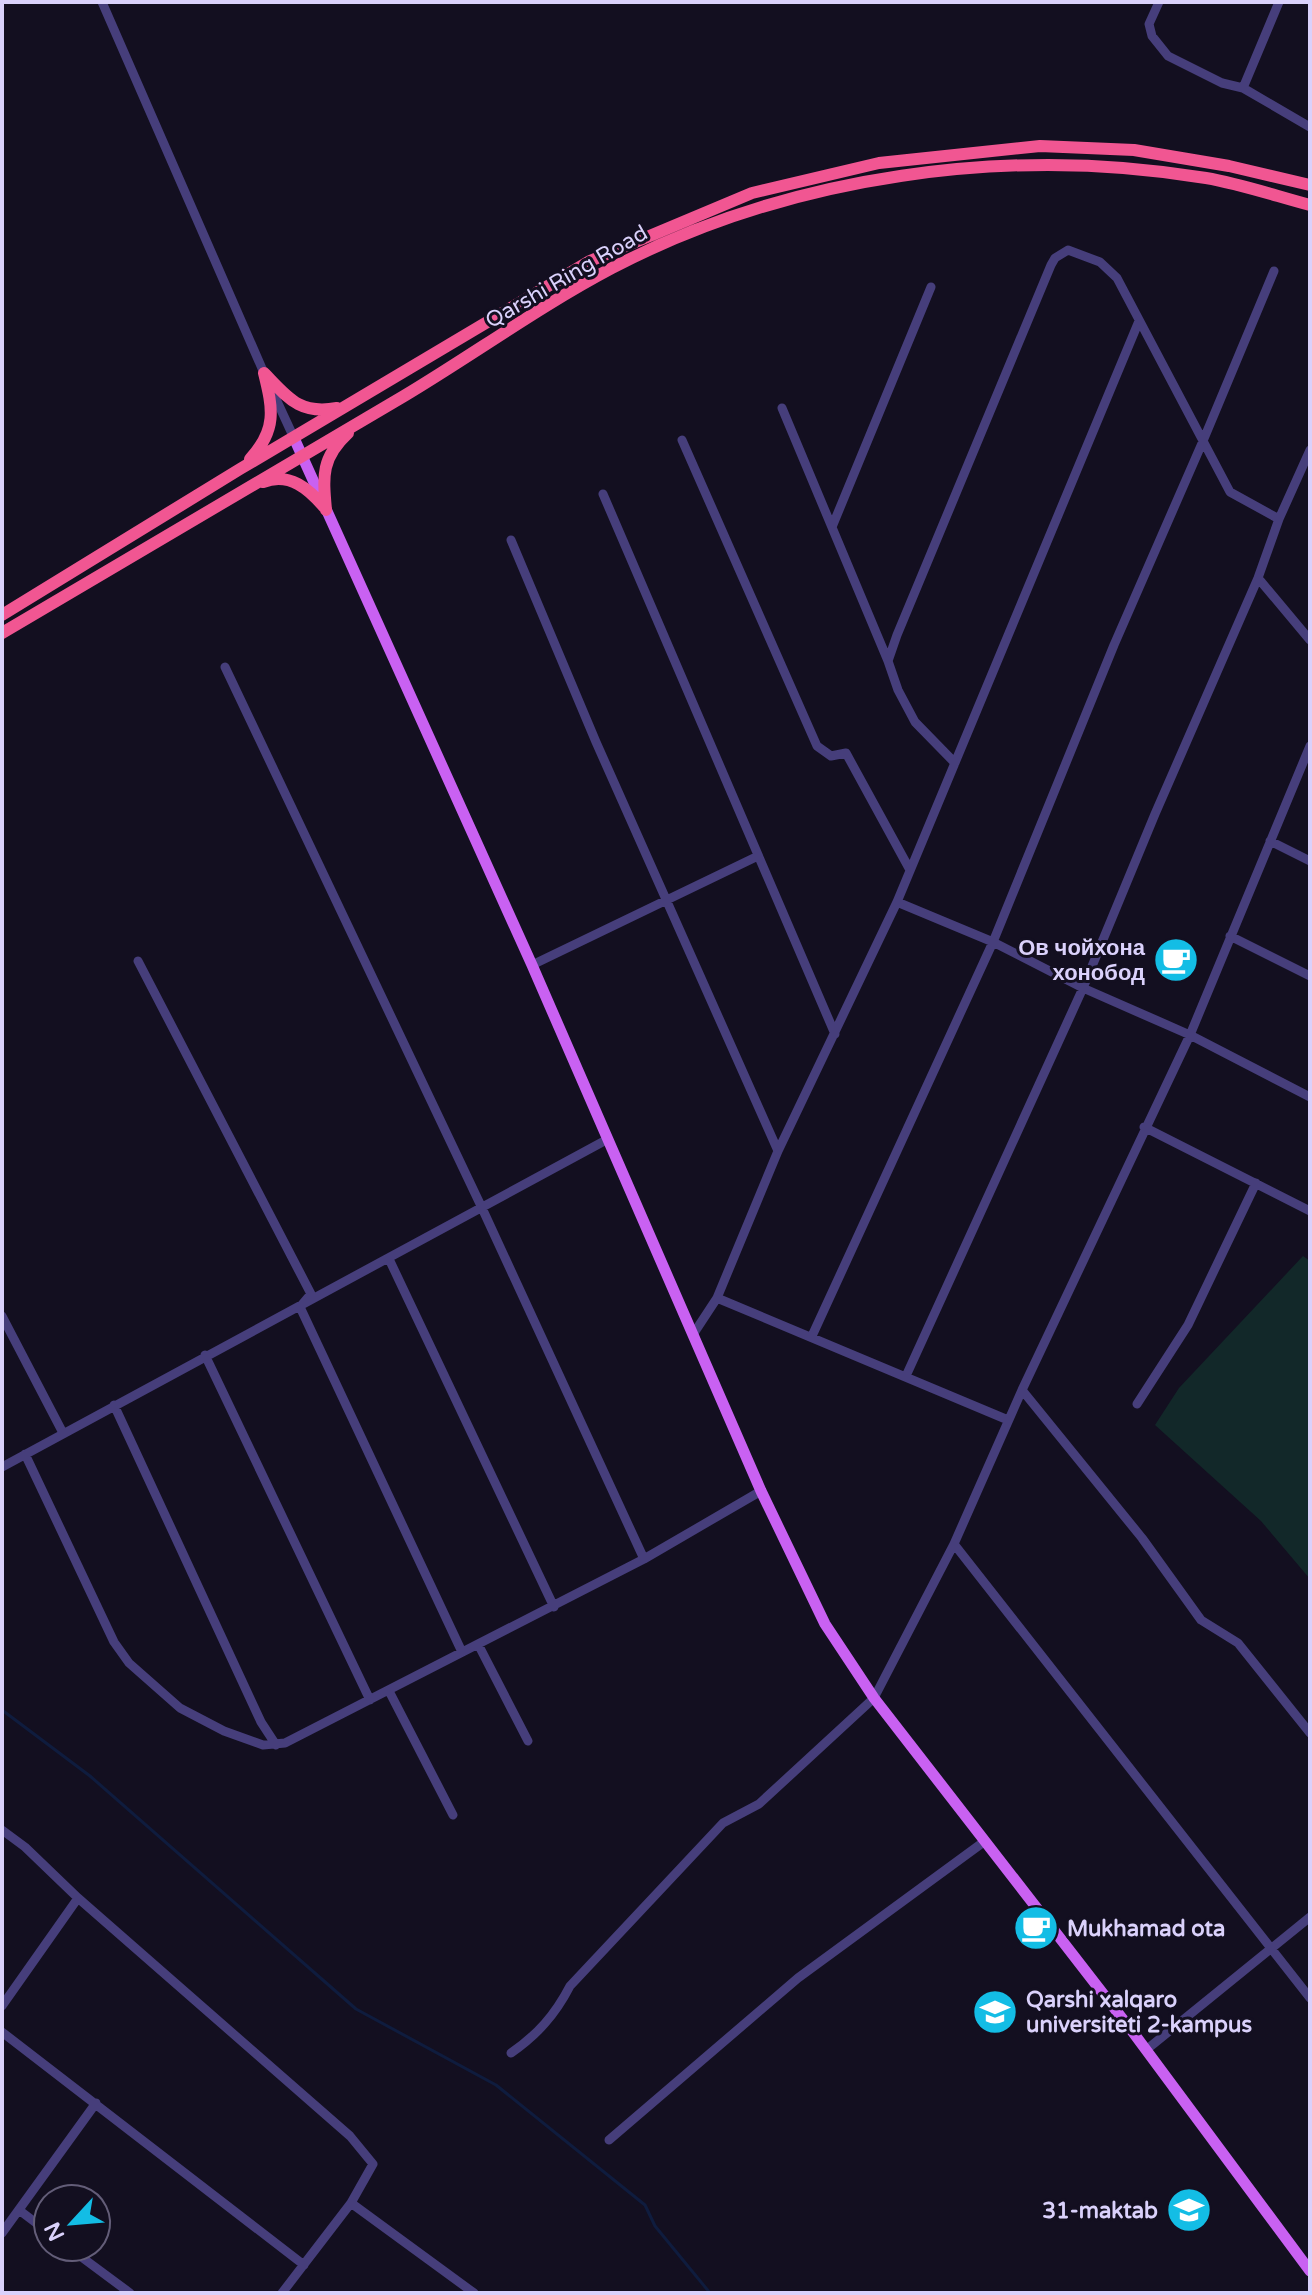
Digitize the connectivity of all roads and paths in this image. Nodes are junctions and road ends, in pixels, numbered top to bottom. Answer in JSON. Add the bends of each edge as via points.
{"nodes":[{"id":1,"x":102,"y":2,"type":"edge"},
{"id":2,"x":1159,"y":2,"type":"edge"},
{"id":3,"x":1279,"y":2,"type":"edge"},
{"id":4,"x":1243,"y":88,"type":"junction"},
{"id":5,"x":1310,"y":127,"type":"edge"},
{"id":6,"x":1310,"y":185,"type":"edge"},
{"id":7,"x":1310,"y":205,"type":"edge"},
{"id":8,"x":1274,"y":271,"type":"dead end"},
{"id":9,"x":931,"y":287,"type":"dead end"},
{"id":10,"x":1139,"y":321,"type":"junction"},
{"id":11,"x":264,"y":373,"type":"junction"},
{"id":12,"x":348,"y":407,"type":"junction"},
{"id":13,"x":782,"y":408,"type":"dead end"},
{"id":14,"x":367,"y":418,"type":"junction"},
{"id":15,"x":294,"y":438,"type":"junction"},
{"id":16,"x":682,"y":440,"type":"dead end"},
{"id":17,"x":1203,"y":441,"type":"junction"},
{"id":18,"x":1310,"y":450,"type":"edge"},
{"id":19,"x":302,"y":455,"type":"junction"},
{"id":20,"x":240,"y":469,"type":"junction"},
{"id":21,"x":245,"y":488,"type":"junction"},
{"id":22,"x":603,"y":494,"type":"dead end"},
{"id":23,"x":326,"y":510,"type":"junction"},
{"id":24,"x":1279,"y":519,"type":"junction"},
{"id":25,"x":832,"y":527,"type":"junction"},
{"id":26,"x":511,"y":540,"type":"dead end"},
{"id":27,"x":1258,"y":578,"type":"junction"},
{"id":28,"x":2,"y":615,"type":"edge"},
{"id":29,"x":2,"y":633,"type":"edge"},
{"id":30,"x":1310,"y":640,"type":"edge"},
{"id":31,"x":888,"y":661,"type":"junction"},
{"id":32,"x":225,"y":667,"type":"dead end"},
{"id":33,"x":1310,"y":746,"type":"edge"},
{"id":34,"x":955,"y":763,"type":"junction"},
{"id":35,"x":1270,"y":841,"type":"junction"},
{"id":36,"x":758,"y":856,"type":"junction"},
{"id":37,"x":1310,"y":861,"type":"edge"},
{"id":38,"x":910,"y":870,"type":"junction"},
{"id":39,"x":666,"y":901,"type":"junction"},
{"id":40,"x":897,"y":902,"type":"junction"},
{"id":41,"x":1230,"y":936,"type":"junction"},
{"id":42,"x":993,"y":942,"type":"junction"},
{"id":43,"x":138,"y":961,"type":"dead end"},
{"id":44,"x":532,"y":965,"type":"junction"},
{"id":45,"x":1310,"y":976,"type":"edge"},
{"id":46,"x":1083,"y":988,"type":"junction"},
{"id":47,"x":835,"y":1034,"type":"junction"},
{"id":48,"x":1190,"y":1035,"type":"junction"},
{"id":49,"x":1310,"y":1097,"type":"edge"},
{"id":50,"x":1144,"y":1127,"type":"junction"},
{"id":51,"x":608,"y":1139,"type":"junction"},
{"id":52,"x":778,"y":1151,"type":"junction"},
{"id":53,"x":1256,"y":1183,"type":"junction"},
{"id":54,"x":482,"y":1208,"type":"junction"},
{"id":55,"x":1310,"y":1211,"type":"edge"},
{"id":56,"x":389,"y":1259,"type":"junction"},
{"id":57,"x":717,"y":1298,"type":"junction"},
{"id":58,"x":300,"y":1307,"type":"junction"},
{"id":59,"x":2,"y":1316,"type":"edge"},
{"id":60,"x":694,"y":1333,"type":"junction"},
{"id":61,"x":812,"y":1336,"type":"junction"},
{"id":62,"x":205,"y":1355,"type":"junction"},
{"id":63,"x":906,"y":1376,"type":"junction"},
{"id":64,"x":1022,"y":1390,"type":"junction"},
{"id":65,"x":1137,"y":1404,"type":"dead end"},
{"id":66,"x":114,"y":1405,"type":"junction"},
{"id":67,"x":1008,"y":1420,"type":"junction"},
{"id":68,"x":63,"y":1433,"type":"junction"},
{"id":69,"x":25,"y":1454,"type":"junction"},
{"id":70,"x":2,"y":1467,"type":"edge"},
{"id":71,"x":761,"y":1491,"type":"junction"},
{"id":72,"x":954,"y":1544,"type":"junction"},
{"id":73,"x":644,"y":1559,"type":"junction"},
{"id":74,"x":554,"y":1607,"type":"junction"},
{"id":75,"x":478,"y":1644,"type":"junction"},
{"id":76,"x":462,"y":1652,"type":"junction"},
{"id":77,"x":389,"y":1691,"type":"junction"},
{"id":78,"x":874,"y":1698,"type":"junction"},
{"id":79,"x":370,"y":1700,"type":"junction"},
{"id":80,"x":1310,"y":1733,"type":"edge"},
{"id":81,"x":528,"y":1741,"type":"dead end"},
{"id":82,"x":276,"y":1745,"type":"junction"},
{"id":83,"x":453,"y":1815,"type":"dead end"},
{"id":84,"x":2,"y":1830,"type":"edge"},
{"id":85,"x":985,"y":1841,"type":"junction"},
{"id":86,"x":78,"y":1898,"type":"junction"},
{"id":87,"x":1310,"y":1917,"type":"edge"},
{"id":88,"x":1271,"y":1948,"type":"junction"},
{"id":89,"x":1310,"y":1998,"type":"edge"},
{"id":90,"x":2,"y":2006,"type":"edge"},
{"id":91,"x":2,"y":2032,"type":"edge"},
{"id":92,"x":1146,"y":2050,"type":"junction"},
{"id":93,"x":511,"y":2053,"type":"dead end"},
{"id":94,"x":96,"y":2103,"type":"junction"},
{"id":95,"x":609,"y":2140,"type":"dead end"},
{"id":96,"x":351,"y":2203,"type":"junction"},
{"id":97,"x":19,"y":2210,"type":"junction"},
{"id":98,"x":32,"y":2220,"type":"edge"},
{"id":99,"x":2,"y":2233,"type":"edge"},
{"id":100,"x":90,"y":2263,"type":"edge"},
{"id":101,"x":304,"y":2265,"type":"junction"},
{"id":102,"x":1310,"y":2271,"type":"edge"},
{"id":103,"x":130,"y":2293,"type":"edge"},
{"id":104,"x":282,"y":2293,"type":"edge"},
{"id":105,"x":474,"y":2293,"type":"edge"}],
"edges":[{"from":1,"to":11,"type":"street"},
{"from":2,"to":4,"type":"street","via":[[1149,24],[1158,47]]},
{"from":3,"to":4,"type":"street"},
{"from":4,"to":5,"type":"street"},
{"from":6,"to":12,"type":"highway","name":"Qarshi Ring Road","via":[[1134,150],[1040,146],[830,172],[752,193],[590,261]]},
{"from":7,"to":14,"type":"highway","name":"Qarshi Ring Road","via":[[1209,178],[1036,165],[878,180],[810,194],[675,238],[611,268]]},
{"from":8,"to":17,"type":"street"},
{"from":9,"to":25,"type":"street"},
{"from":10,"to":17,"type":"street"},
{"from":10,"to":31,"type":"street","via":[[1117,278],[1100,262],[1068,250],[1055,258]]},
{"from":10,"to":34,"type":"street"},
{"from":11,"to":12,"type":"highway","via":[[300,407]]},
{"from":11,"to":15,"type":"street"},
{"from":11,"to":20,"type":"highway","via":[[273,409],[267,436]]},
{"from":12,"to":15,"type":"highway","name":"Qarshi Ring Road"},
{"from":13,"to":25,"type":"street"},
{"from":14,"to":19,"type":"highway","name":"Qarshi Ring Road"},
{"from":14,"to":23,"type":"highway","via":[[329,454],[323,478]]},
{"from":15,"to":19,"type":"main road"},
{"from":15,"to":20,"type":"highway","name":"Qarshi Ring Road"},
{"from":16,"to":38,"type":"street","via":[[817,746],[831,756],[846,753]]},
{"from":17,"to":24,"type":"street","via":[[1230,492]]},
{"from":17,"to":42,"type":"street"},
{"from":18,"to":24,"type":"street"},
{"from":19,"to":21,"type":"highway","name":"Qarshi Ring Road"},
{"from":19,"to":23,"type":"main road"},
{"from":20,"to":28,"type":"highway","name":"Qarshi Ring Road"},
{"from":21,"to":23,"type":"highway","via":[[288,479],[314,494]]},
{"from":21,"to":29,"type":"highway","name":"Qarshi Ring Road"},
{"from":22,"to":36,"type":"street"},
{"from":23,"to":44,"type":"main road"},
{"from":24,"to":27,"type":"street"},
{"from":25,"to":31,"type":"street"},
{"from":26,"to":39,"type":"street"},
{"from":27,"to":30,"type":"street"},
{"from":27,"to":46,"type":"street"},
{"from":31,"to":34,"type":"street","via":[[915,722]]},
{"from":32,"to":54,"type":"street"},
{"from":33,"to":35,"type":"street"},
{"from":34,"to":38,"type":"street"},
{"from":35,"to":37,"type":"street"},
{"from":35,"to":41,"type":"street"},
{"from":36,"to":39,"type":"street"},
{"from":36,"to":47,"type":"street"},
{"from":38,"to":40,"type":"street"},
{"from":39,"to":44,"type":"street"},
{"from":39,"to":52,"type":"street"},
{"from":40,"to":42,"type":"street"},
{"from":40,"to":47,"type":"street"},
{"from":41,"to":45,"type":"street"},
{"from":41,"to":48,"type":"street"},
{"from":42,"to":46,"type":"street"},
{"from":42,"to":61,"type":"street"},
{"from":43,"to":58,"type":"street","via":[[311,1294]]},
{"from":44,"to":51,"type":"main road"},
{"from":46,"to":48,"type":"street"},
{"from":46,"to":63,"type":"street"},
{"from":47,"to":52,"type":"street"},
{"from":48,"to":49,"type":"street"},
{"from":48,"to":50,"type":"street"},
{"from":50,"to":53,"type":"street"},
{"from":50,"to":64,"type":"street"},
{"from":51,"to":54,"type":"street"},
{"from":51,"to":60,"type":"main road"},
{"from":52,"to":57,"type":"street"},
{"from":53,"to":55,"type":"street"},
{"from":53,"to":65,"type":"street","via":[[1188,1325]]},
{"from":54,"to":56,"type":"street"},
{"from":54,"to":73,"type":"street"},
{"from":56,"to":58,"type":"street"},
{"from":56,"to":74,"type":"street"},
{"from":57,"to":60,"type":"street"},
{"from":57,"to":61,"type":"street"},
{"from":58,"to":62,"type":"street"},
{"from":58,"to":76,"type":"street"},
{"from":59,"to":68,"type":"street"},
{"from":60,"to":71,"type":"main road"},
{"from":61,"to":63,"type":"street"},
{"from":62,"to":66,"type":"street"},
{"from":62,"to":79,"type":"street"},
{"from":63,"to":67,"type":"street"},
{"from":64,"to":67,"type":"street"},
{"from":64,"to":80,"type":"street","via":[[1201,1620],[1238,1643]]},
{"from":66,"to":68,"type":"street"},
{"from":66,"to":82,"type":"street"},
{"from":67,"to":72,"type":"street"},
{"from":68,"to":69,"type":"street"},
{"from":69,"to":70,"type":"street"},
{"from":69,"to":82,"type":"street","via":[[114,1642],[129,1663],[180,1708],[224,1731]]},
{"from":71,"to":73,"type":"street"},
{"from":71,"to":78,"type":"main road","via":[[825,1624]]},
{"from":72,"to":78,"type":"street"},
{"from":72,"to":88,"type":"street"},
{"from":73,"to":74,"type":"street"},
{"from":74,"to":75,"type":"street"},
{"from":75,"to":76,"type":"street"},
{"from":75,"to":81,"type":"street"},
{"from":76,"to":77,"type":"street"},
{"from":77,"to":79,"type":"street"},
{"from":77,"to":83,"type":"street"},
{"from":78,"to":85,"type":"main road"},
{"from":78,"to":93,"type":"street","via":[[759,1804],[723,1823],[570,1986],[532,2038]]},
{"from":79,"to":82,"type":"street"},
{"from":84,"to":86,"type":"street"},
{"from":85,"to":92,"type":"main road"},
{"from":85,"to":95,"type":"street","via":[[798,1978]]},
{"from":86,"to":90,"type":"street"},
{"from":86,"to":96,"type":"street","via":[[363,2149],[373,2164]]},
{"from":87,"to":88,"type":"street"},
{"from":88,"to":89,"type":"street"},
{"from":88,"to":92,"type":"street"},
{"from":91,"to":94,"type":"street"},
{"from":92,"to":102,"type":"main road"},
{"from":94,"to":97,"type":"street"},
{"from":94,"to":101,"type":"street"},
{"from":96,"to":101,"type":"street"},
{"from":96,"to":105,"type":"street"},
{"from":97,"to":98,"type":"street"},
{"from":97,"to":99,"type":"street"},
{"from":100,"to":103,"type":"street"},
{"from":101,"to":104,"type":"street"}]}
